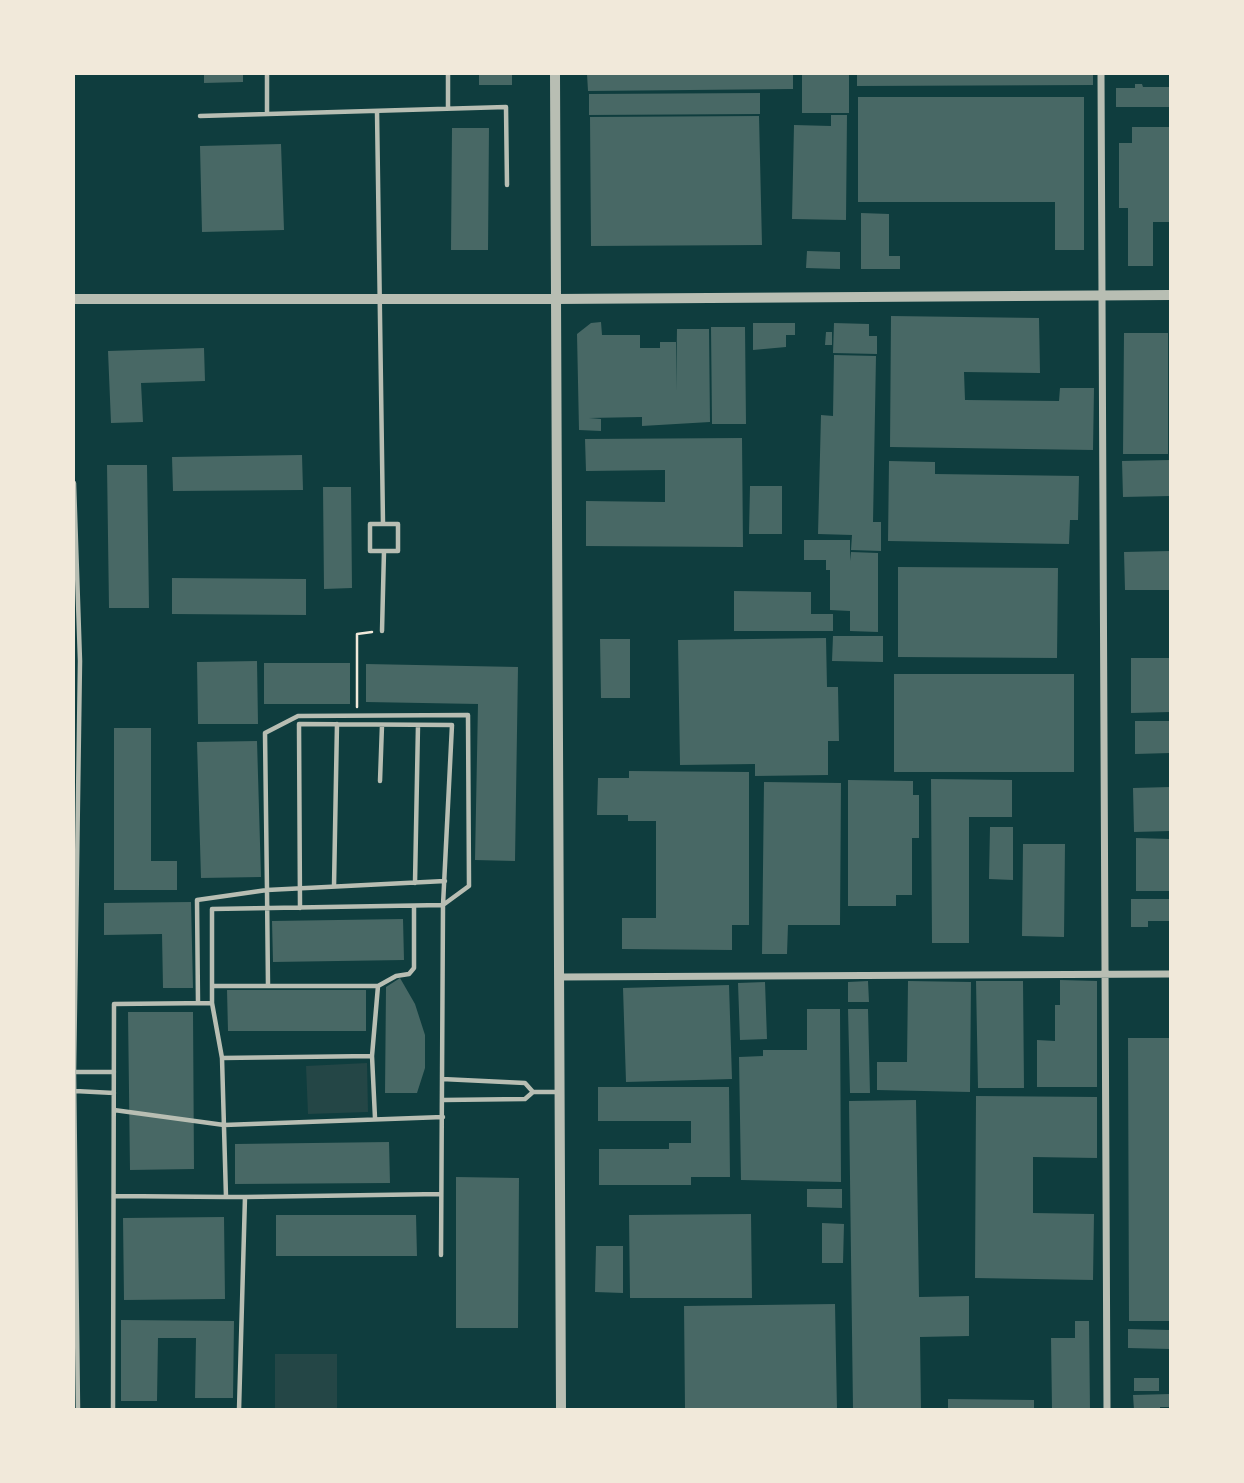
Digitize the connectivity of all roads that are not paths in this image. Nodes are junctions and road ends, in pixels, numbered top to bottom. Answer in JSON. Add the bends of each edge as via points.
{"nodes":[{"id":1,"x":267,"y":74,"type":"edge"},
{"id":2,"x":448,"y":74,"type":"edge"},
{"id":3,"x":555,"y":74,"type":"edge"},
{"id":4,"x":1101,"y":74,"type":"edge"},
{"id":5,"x":448,"y":108,"type":"junction"},
{"id":6,"x":377,"y":111,"type":"junction"},
{"id":7,"x":267,"y":114,"type":"junction"},
{"id":8,"x":200,"y":116,"type":"dead end"},
{"id":9,"x":507,"y":185,"type":"dead end"},
{"id":10,"x":1171,"y":295,"type":"edge"},
{"id":11,"x":1102,"y":296,"type":"junction"},
{"id":12,"x":74,"y":299,"type":"edge"},
{"id":13,"x":380,"y":299,"type":"junction"},
{"id":14,"x":556,"y":299,"type":"junction"},
{"id":15,"x":74,"y":483,"type":"edge"},
{"id":16,"x":383,"y":524,"type":"junction"},
{"id":17,"x":384,"y":551,"type":"junction"},
{"id":18,"x":382,"y":631,"type":"road end"},
{"id":19,"x":337,"y":724,"type":"junction"},
{"id":20,"x":382,"y":725,"type":"junction"},
{"id":21,"x":418,"y":725,"type":"junction"},
{"id":22,"x":380,"y":781,"type":"dead end"},
{"id":23,"x":445,"y":881,"type":"junction"},
{"id":24,"x":415,"y":883,"type":"junction"},
{"id":25,"x":334,"y":886,"type":"junction"},
{"id":26,"x":300,"y":887,"type":"junction"},
{"id":27,"x":267,"y":890,"type":"junction"},
{"id":28,"x":443,"y":905,"type":"junction"},
{"id":29,"x":414,"y":907,"type":"junction"},
{"id":30,"x":300,"y":908,"type":"junction"},
{"id":31,"x":267,"y":909,"type":"junction"},
{"id":32,"x":1105,"y":974,"type":"junction"},
{"id":33,"x":1171,"y":974,"type":"edge"},
{"id":34,"x":559,"y":977,"type":"junction"},
{"id":35,"x":213,"y":986,"type":"junction"},
{"id":36,"x":268,"y":986,"type":"junction"},
{"id":37,"x":378,"y":986,"type":"junction"},
{"id":38,"x":198,"y":1003,"type":"junction"},
{"id":39,"x":212,"y":1003,"type":"junction"},
{"id":40,"x":372,"y":1056,"type":"junction"},
{"id":41,"x":222,"y":1058,"type":"junction"},
{"id":42,"x":74,"y":1072,"type":"edge"},
{"id":43,"x":114,"y":1072,"type":"junction"},
{"id":44,"x":442,"y":1079,"type":"junction"},
{"id":45,"x":75,"y":1091,"type":"edge"},
{"id":46,"x":533,"y":1092,"type":"junction"},
{"id":47,"x":559,"y":1092,"type":"junction"},
{"id":48,"x":114,"y":1093,"type":"junction"},
{"id":49,"x":443,"y":1100,"type":"junction"},
{"id":50,"x":114,"y":1110,"type":"junction"},
{"id":51,"x":443,"y":1117,"type":"junction"},
{"id":52,"x":375,"y":1118,"type":"junction"},
{"id":53,"x":224,"y":1125,"type":"junction"},
{"id":54,"x":441,"y":1194,"type":"junction"},
{"id":55,"x":114,"y":1196,"type":"junction"},
{"id":56,"x":226,"y":1197,"type":"junction"},
{"id":57,"x":246,"y":1197,"type":"junction"},
{"id":58,"x":441,"y":1255,"type":"dead end"},
{"id":59,"x":78,"y":1409,"type":"edge"},
{"id":60,"x":113,"y":1409,"type":"edge"},
{"id":61,"x":239,"y":1409,"type":"edge"},
{"id":62,"x":561,"y":1409,"type":"edge"},
{"id":63,"x":1107,"y":1409,"type":"edge"}],
"edges":[{"from":1,"to":7,"type":"lane"},
{"from":2,"to":5,"type":"lane"},
{"from":3,"to":14,"type":"street"},
{"from":4,"to":11,"type":"street"},
{"from":5,"to":6,"type":"lane"},
{"from":5,"to":9,"type":"lane","via":[[506,107]]},
{"from":6,"to":7,"type":"lane"},
{"from":6,"to":13,"type":"lane"},
{"from":7,"to":8,"type":"lane"},
{"from":10,"to":11,"type":"street"},
{"from":11,"to":14,"type":"street"},
{"from":11,"to":32,"type":"street"},
{"from":12,"to":13,"type":"street"},
{"from":13,"to":14,"type":"street"},
{"from":13,"to":16,"type":"lane"},
{"from":14,"to":34,"type":"street"},
{"from":15,"to":42,"type":"lane","via":[[80,661]]},
{"from":16,"to":17,"type":"lane","via":[[370,524],[370,551]]},
{"from":16,"to":17,"type":"lane","via":[[398,524],[398,551]]},
{"from":17,"to":18,"type":"lane"},
{"from":19,"to":20,"type":"lane"},
{"from":19,"to":25,"type":"lane"},
{"from":19,"to":26,"type":"lane","via":[[299,724]]},
{"from":20,"to":21,"type":"lane"},
{"from":20,"to":22,"type":"lane"},
{"from":21,"to":23,"type":"lane","via":[[452,725]]},
{"from":21,"to":24,"type":"lane"},
{"from":23,"to":24,"type":"lane"},
{"from":23,"to":28,"type":"lane"},
{"from":24,"to":25,"type":"lane"},
{"from":25,"to":26,"type":"lane"},
{"from":26,"to":27,"type":"lane"},
{"from":26,"to":30,"type":"lane"},
{"from":27,"to":28,"type":"lane","via":[[265,733],[298,716],[468,715],[469,886]]},
{"from":27,"to":31,"type":"lane"},
{"from":27,"to":38,"type":"lane","via":[[197,900]]},
{"from":28,"to":29,"type":"lane"},
{"from":28,"to":44,"type":"lane"},
{"from":29,"to":30,"type":"lane"},
{"from":29,"to":37,"type":"lane","via":[[414,968]]},
{"from":30,"to":31,"type":"lane"},
{"from":31,"to":35,"type":"lane","via":[[212,909]]},
{"from":31,"to":36,"type":"lane"},
{"from":32,"to":33,"type":"street"},
{"from":32,"to":34,"type":"street"},
{"from":32,"to":63,"type":"street"},
{"from":34,"to":47,"type":"street"},
{"from":35,"to":36,"type":"lane"},
{"from":35,"to":39,"type":"lane"},
{"from":36,"to":37,"type":"lane"},
{"from":37,"to":40,"type":"lane"},
{"from":38,"to":39,"type":"lane"},
{"from":38,"to":43,"type":"lane","via":[[114,1004]]},
{"from":39,"to":41,"type":"lane"},
{"from":40,"to":41,"type":"lane"},
{"from":40,"to":52,"type":"lane"},
{"from":41,"to":53,"type":"lane"},
{"from":42,"to":43,"type":"lane"},
{"from":42,"to":45,"type":"lane"},
{"from":43,"to":48,"type":"lane"},
{"from":44,"to":46,"type":"lane","via":[[525,1083]]},
{"from":44,"to":49,"type":"lane"},
{"from":45,"to":48,"type":"lane"},
{"from":45,"to":59,"type":"lane"},
{"from":46,"to":47,"type":"lane"},
{"from":46,"to":49,"type":"lane","via":[[525,1099]]},
{"from":47,"to":62,"type":"street"},
{"from":48,"to":50,"type":"lane"},
{"from":49,"to":51,"type":"lane"},
{"from":50,"to":53,"type":"lane"},
{"from":50,"to":55,"type":"lane"},
{"from":51,"to":52,"type":"lane"},
{"from":51,"to":54,"type":"lane"},
{"from":52,"to":53,"type":"lane"},
{"from":53,"to":56,"type":"lane"},
{"from":54,"to":57,"type":"lane"},
{"from":54,"to":58,"type":"lane"},
{"from":55,"to":56,"type":"lane"},
{"from":55,"to":60,"type":"lane"},
{"from":56,"to":57,"type":"lane"},
{"from":57,"to":61,"type":"lane"}]}
